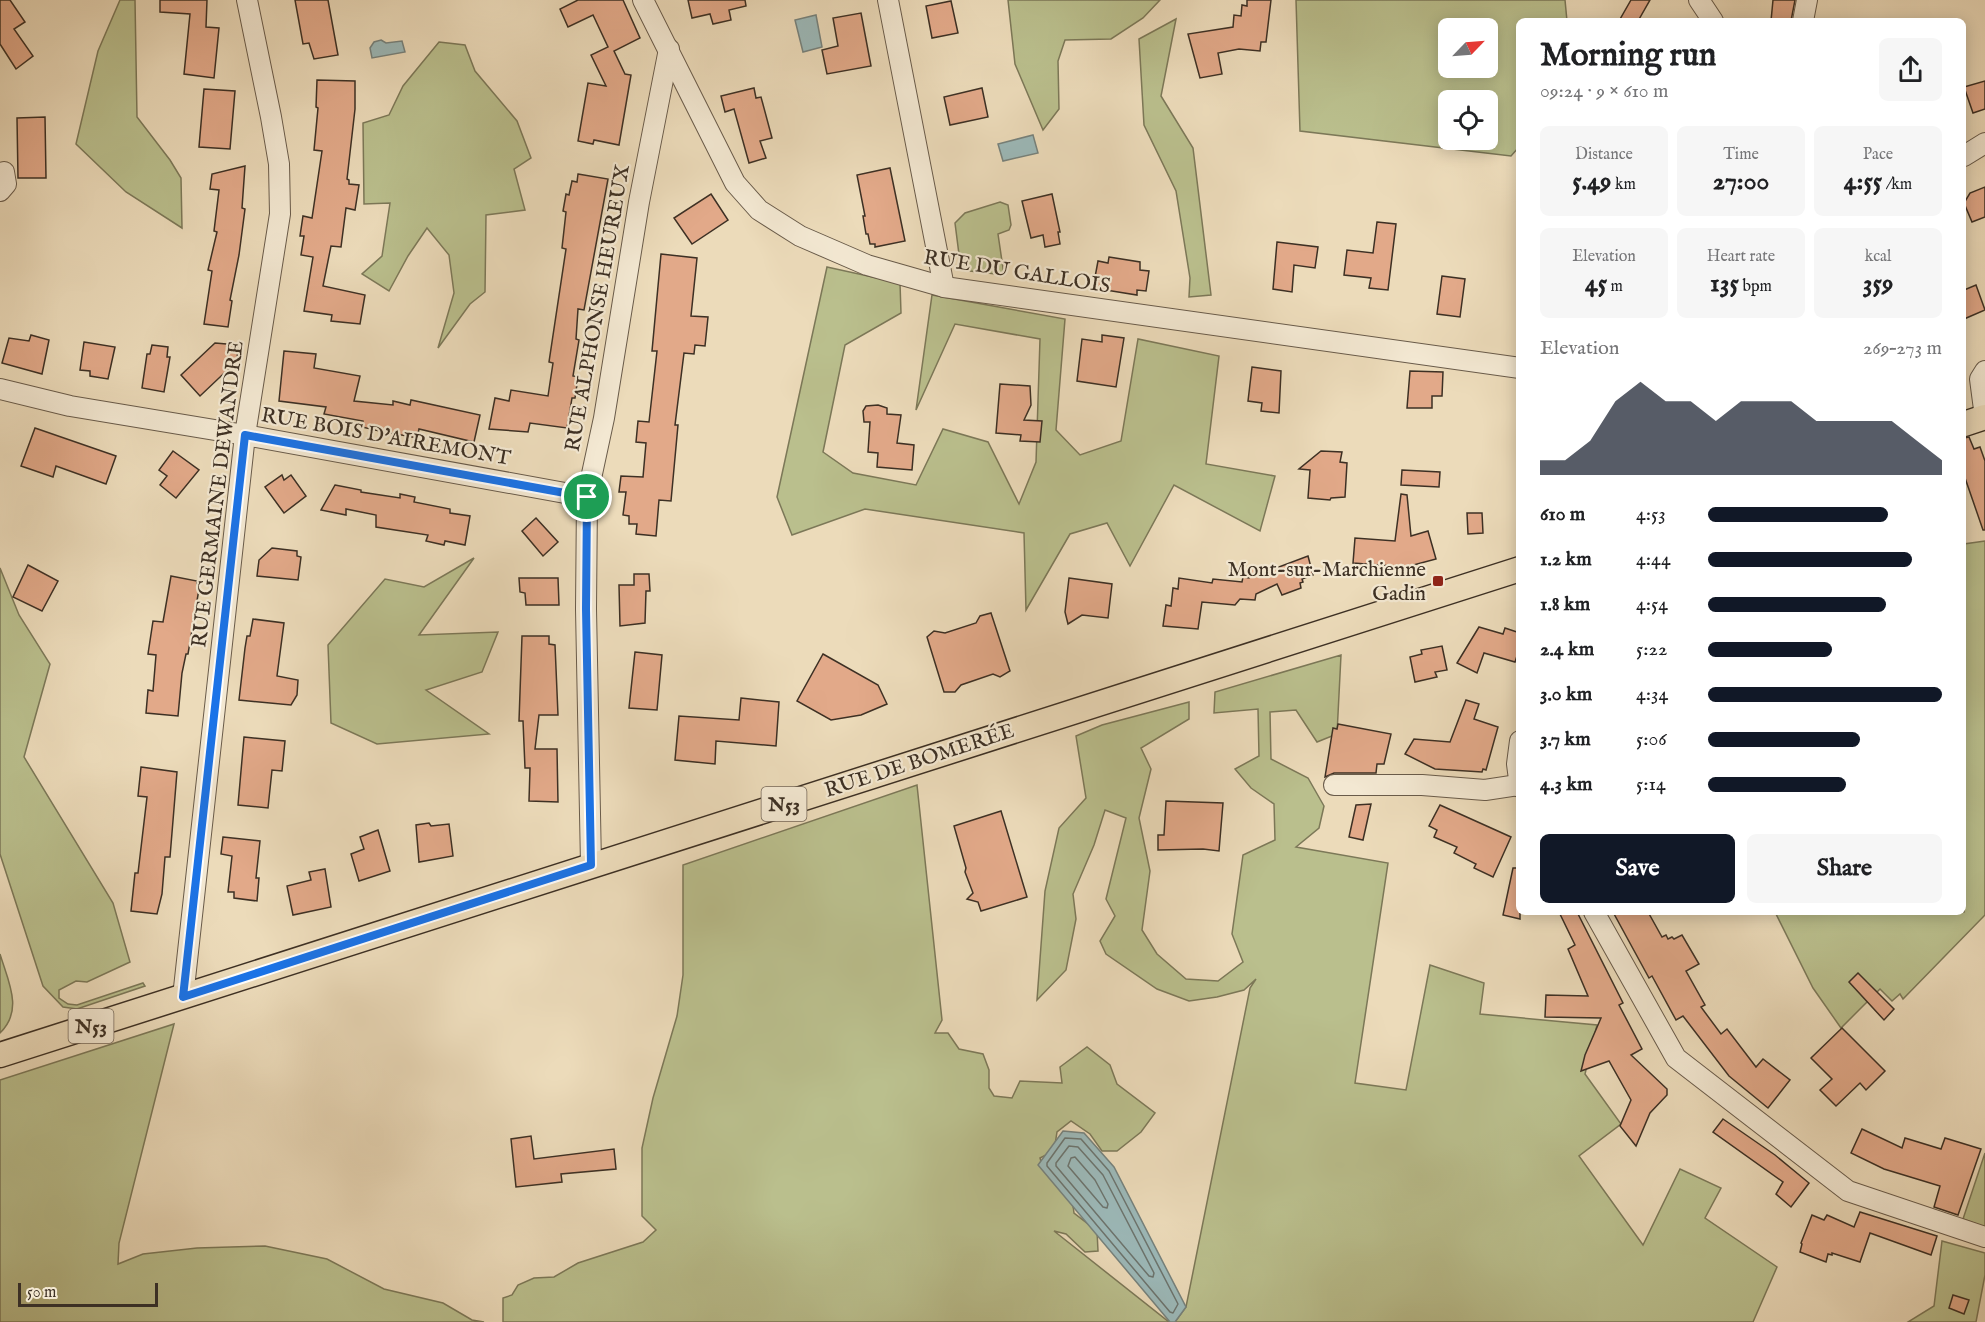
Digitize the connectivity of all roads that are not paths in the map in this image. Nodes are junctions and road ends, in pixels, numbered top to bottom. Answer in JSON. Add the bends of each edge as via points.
{"nodes":[{"id":1,"x":247,"y":0,"type":"edge"},
{"id":2,"x":643,"y":0,"type":"edge"},
{"id":3,"x":888,"y":0,"type":"edge"},
{"id":4,"x":1699,"y":0,"type":"edge"},
{"id":5,"x":1807,"y":0,"type":"edge"},
{"id":6,"x":1711,"y":18,"type":"edge"},
{"id":7,"x":1804,"y":18,"type":"edge"},
{"id":8,"x":669,"y":49,"type":"junction"},
{"id":9,"x":1985,"y":143,"type":"edge"},
{"id":10,"x":1966,"y":155,"type":"edge"},
{"id":11,"x":944,"y":287,"type":"junction"},
{"id":12,"x":1516,"y":367,"type":"edge"},
{"id":13,"x":1985,"y":371,"type":"edge"},
{"id":14,"x":0,"y":389,"type":"edge"},
{"id":15,"x":1985,"y":417,"type":"edge"},
{"id":16,"x":1966,"y":423,"type":"edge"},
{"id":17,"x":245,"y":435,"type":"junction"},
{"id":18,"x":587,"y":497,"type":"junction"},
{"id":19,"x":1516,"y":570,"type":"edge"},
{"id":20,"x":1334,"y":785,"type":"dead end"},
{"id":21,"x":1516,"y":786,"type":"edge"},
{"id":22,"x":591,"y":865,"type":"junction"},
{"id":23,"x":1596,"y":915,"type":"edge"},
{"id":24,"x":183,"y":997,"type":"junction"},
{"id":25,"x":0,"y":1055,"type":"edge"},
{"id":26,"x":1985,"y":1237,"type":"edge"}],
"edges":[{"from":1,"to":17,"type":"street","name":"RUE GERMAINE DEWANDRE","via":[[279,164],[280,214]]},
{"from":2,"to":8,"type":"street","name":"RUE DU GALLOIS"},
{"from":3,"to":11,"type":"street"},
{"from":4,"to":6,"type":"street"},
{"from":5,"to":7,"type":"street"},
{"from":8,"to":11,"type":"street","name":"RUE DU GALLOIS","via":[[735,183],[759,210],[800,236],[867,265]]},
{"from":8,"to":18,"type":"street","name":"RUE ALPHONSE HEUREUX"},
{"from":9,"to":10,"type":"street"},
{"from":11,"to":12,"type":"street","name":"RUE DU GALLOIS"},
{"from":13,"to":15,"type":"street","via":[[1980,379]]},
{"from":14,"to":17,"type":"street","name":"RUE BOIS D'AIREMONT","via":[[70,406]]},
{"from":15,"to":16,"type":"main road"},
{"from":17,"to":18,"type":"street","name":"RUE BOIS D'AIREMONT"},
{"from":17,"to":24,"type":"street","name":"RUE GERMAINE DEWANDRE"},
{"from":18,"to":22,"type":"street","name":"RUE ALPHONSE HEUREUX"},
{"from":19,"to":22,"type":"main road","name":"RUE DE BOMERÉE","number":"N53"},
{"from":20,"to":21,"type":"street","via":[[1485,790]]},
{"from":22,"to":24,"type":"main road","name":"RUE DE BOMERÉE","number":"N53"},
{"from":23,"to":26,"type":"street","via":[[1676,1058],[1848,1191]]},
{"from":24,"to":25,"type":"main road","number":"N53"}]}
